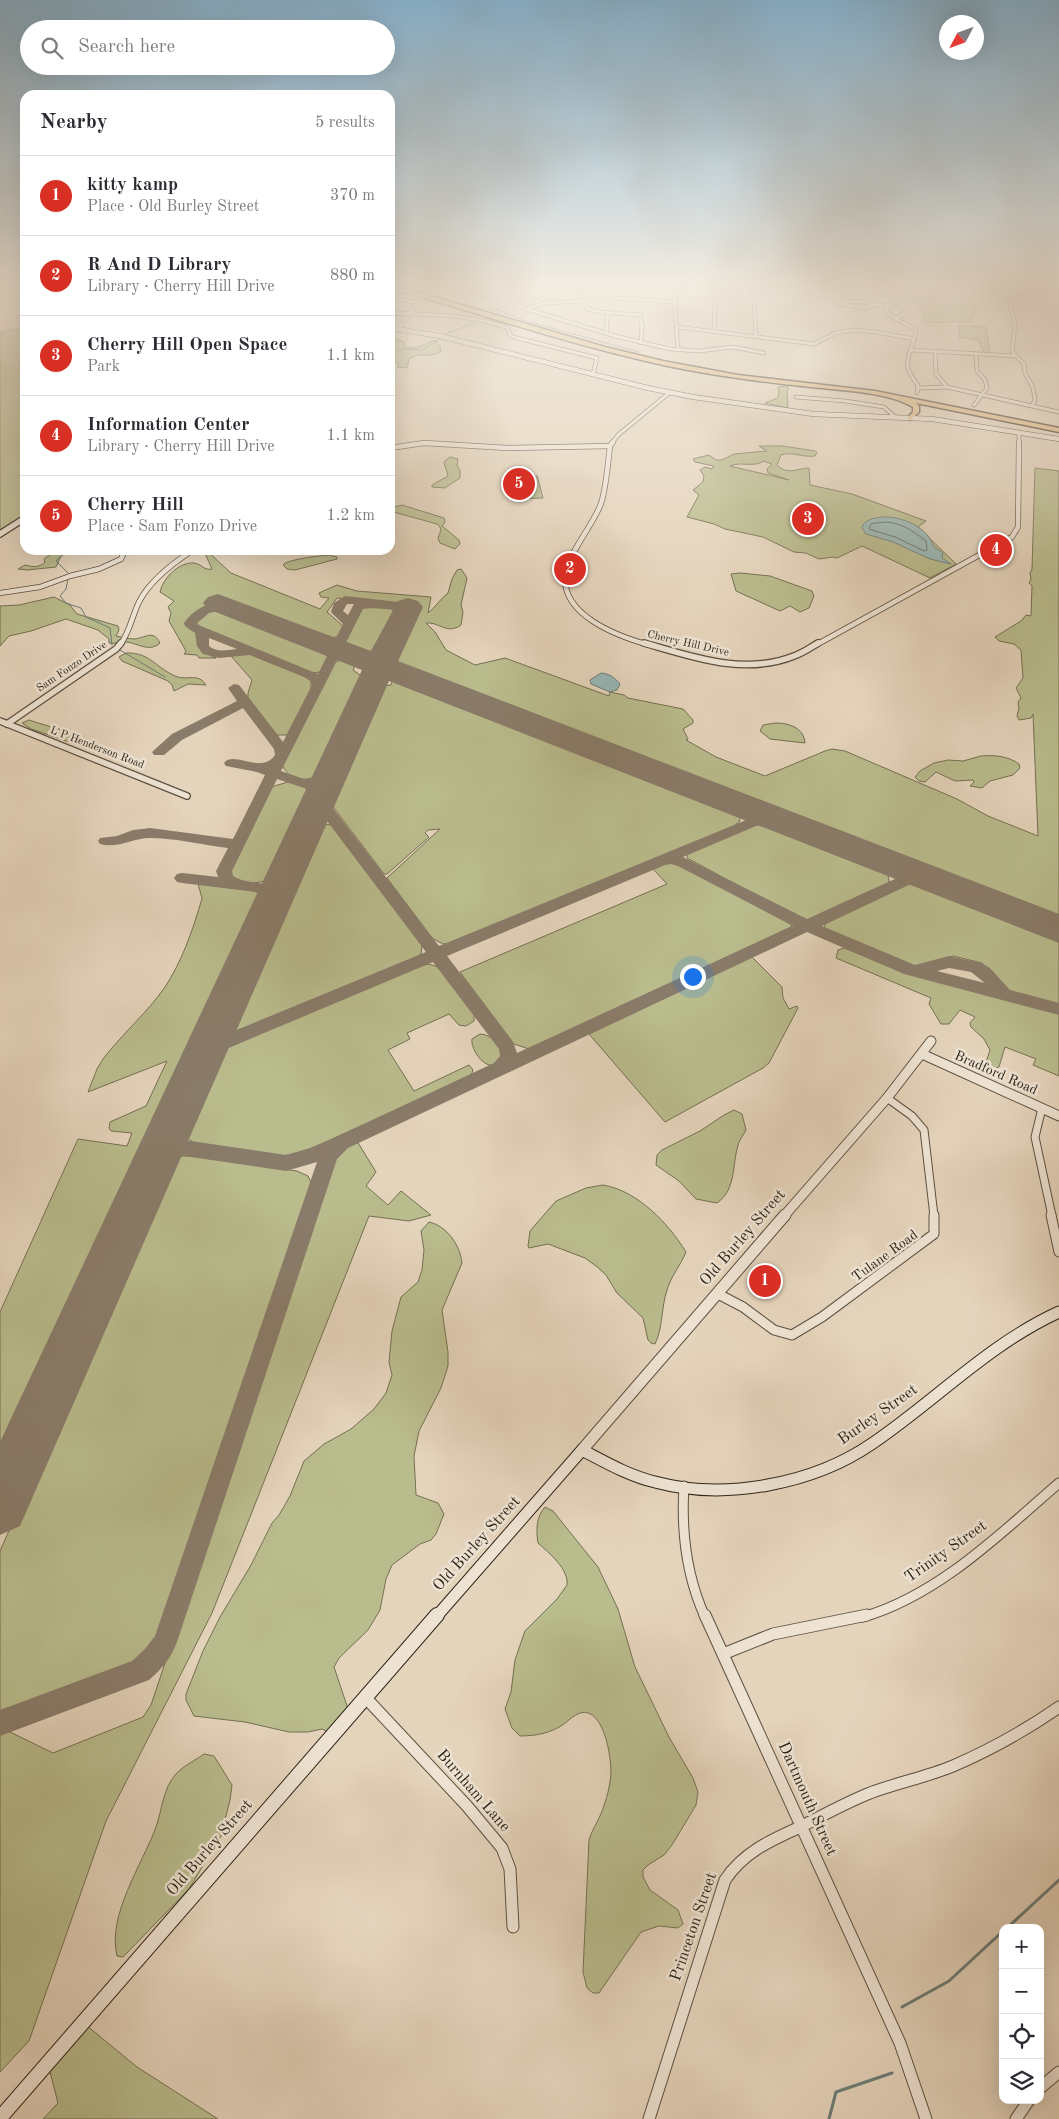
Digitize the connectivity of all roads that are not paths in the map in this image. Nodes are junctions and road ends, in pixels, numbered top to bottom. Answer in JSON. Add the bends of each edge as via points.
{"nodes":[{"id":1,"x":621,"y":381,"type":"edge"},
{"id":2,"x":767,"y":381,"type":"edge"},
{"id":3,"x":800,"y":381,"type":"edge"},
{"id":4,"x":912,"y":381,"type":"edge"},
{"id":5,"x":941,"y":381,"type":"edge"},
{"id":6,"x":983,"y":381,"type":"edge"},
{"id":7,"x":1030,"y":381,"type":"edge"},
{"id":8,"x":947,"y":388,"type":"junction"},
{"id":9,"x":918,"y":391,"type":"junction"},
{"id":10,"x":669,"y":393,"type":"junction"},
{"id":11,"x":889,"y":393,"type":"junction"},
{"id":12,"x":980,"y":396,"type":"junction"},
{"id":13,"x":796,"y":397,"type":"dead end"},
{"id":14,"x":900,"y":398,"type":"junction"},
{"id":15,"x":939,"y":404,"type":"junction"},
{"id":16,"x":1032,"y":406,"type":"junction"},
{"id":17,"x":973,"y":407,"type":"junction"},
{"id":18,"x":1059,"y":412,"type":"edge"},
{"id":19,"x":916,"y":414,"type":"junction"},
{"id":20,"x":895,"y":417,"type":"junction"},
{"id":21,"x":1059,"y":428,"type":"edge"},
{"id":22,"x":1020,"y":433,"type":"junction"},
{"id":23,"x":1059,"y":439,"type":"edge"},
{"id":24,"x":610,"y":446,"type":"junction"},
{"id":25,"x":395,"y":447,"type":"edge"},
{"id":26,"x":20,"y":521,"type":"edge"},
{"id":27,"x":0,"y":534,"type":"edge"},
{"id":28,"x":122,"y":555,"type":"edge"},
{"id":29,"x":187,"y":555,"type":"edge"},
{"id":30,"x":0,"y":593,"type":"edge"},
{"id":31,"x":0,"y":721,"type":"edge"},
{"id":32,"x":7,"y":724,"type":"junction"},
{"id":33,"x":187,"y":796,"type":"dead end"},
{"id":34,"x":931,"y":1041,"type":"dead end"},
{"id":35,"x":922,"y":1054,"type":"junction"},
{"id":36,"x":887,"y":1098,"type":"junction"},
{"id":37,"x":1042,"y":1108,"type":"junction"},
{"id":38,"x":1059,"y":1116,"type":"edge"},
{"id":39,"x":1059,"y":1252,"type":"edge"},
{"id":40,"x":718,"y":1294,"type":"junction"},
{"id":41,"x":1059,"y":1312,"type":"edge"},
{"id":42,"x":582,"y":1450,"type":"junction"},
{"id":43,"x":1059,"y":1483,"type":"edge"},
{"id":44,"x":684,"y":1486,"type":"junction"},
{"id":45,"x":723,"y":1654,"type":"junction"},
{"id":46,"x":365,"y":1697,"type":"junction"},
{"id":47,"x":1059,"y":1707,"type":"edge"},
{"id":48,"x":802,"y":1826,"type":"junction"},
{"id":49,"x":513,"y":1927,"type":"dead end"},
{"id":50,"x":45,"y":2066,"type":"joint"},
{"id":51,"x":1059,"y":2072,"type":"edge"},
{"id":52,"x":1044,"y":2085,"type":"edge"},
{"id":53,"x":1026,"y":2104,"type":"edge"},
{"id":54,"x":0,"y":2118,"type":"edge"},
{"id":55,"x":649,"y":2119,"type":"edge"},
{"id":56,"x":926,"y":2119,"type":"edge"},
{"id":57,"x":1016,"y":2119,"type":"edge"}],
"edges":[{"from":1,"to":10,"type":"main road"},
{"from":2,"to":14,"type":"highway","via":[[850,389]]},
{"from":3,"to":11,"type":"highway"},
{"from":4,"to":9,"type":"street"},
{"from":5,"to":8,"type":"street"},
{"from":6,"to":12,"type":"street","via":[[986,388]]},
{"from":7,"to":16,"type":"street","via":[[1036,395]]},
{"from":8,"to":9,"type":"street"},
{"from":8,"to":12,"type":"street"},
{"from":9,"to":11,"type":"highway","via":[[909,395]]},
{"from":9,"to":15,"type":"highway","via":[[920,397]]},
{"from":10,"to":20,"type":"main road","via":[[803,413]]},
{"from":10,"to":24,"type":"street","via":[[618,435]]},
{"from":11,"to":15,"type":"highway"},
{"from":12,"to":16,"type":"street"},
{"from":12,"to":17,"type":"street"},
{"from":13,"to":20,"type":"street","via":[[884,407]]},
{"from":14,"to":15,"type":"highway"},
{"from":14,"to":19,"type":"highway","via":[[914,403]]},
{"from":15,"to":17,"type":"highway"},
{"from":15,"to":19,"type":"highway","via":[[927,406]]},
{"from":15,"to":21,"type":"highway"},
{"from":16,"to":18,"type":"street"},
{"from":17,"to":21,"type":"highway"},
{"from":19,"to":20,"type":"main road"},
{"from":19,"to":22,"type":"main road"},
{"from":22,"to":23,"type":"main road"},
{"from":22,"to":24,"type":"street","name":"Cherry Hill Drive","via":[[1018,527],[1012,537],[801,654],[775,662],[744,665],[706,660],[621,637],[585,616],[569,598],[564,582],[566,569],[601,505]]},
{"from":24,"to":25,"type":"street","via":[[508,448],[424,443]]},
{"from":26,"to":27,"type":"main road"},
{"from":28,"to":30,"type":"street","via":[[105,567],[40,587]]},
{"from":29,"to":32,"type":"street","name":"Sam Fonzo Drive","via":[[170,567],[142,598],[127,636],[116,649]]},
{"from":31,"to":32,"type":"street","name":"L P Henderson Road"},
{"from":32,"to":33,"type":"street","name":"L P Henderson Road"},
{"from":34,"to":35,"type":"main road","name":"Old Burley Street"},
{"from":35,"to":36,"type":"main road","name":"Old Burley Street"},
{"from":35,"to":37,"type":"main road","name":"Bradford Road"},
{"from":36,"to":40,"type":"main road","name":"Old Burley Street"},
{"from":36,"to":40,"type":"street","name":"Tulane Road","via":[[919,1120],[924,1130],[936,1222],[934,1234],[822,1317],[792,1335],[774,1330]]},
{"from":37,"to":38,"type":"main road","name":"Bradford Road"},
{"from":37,"to":39,"type":"street","via":[[1035,1137]]},
{"from":40,"to":42,"type":"main road","name":"Old Burley Street"},
{"from":41,"to":44,"type":"main road","name":"Burley Street","via":[[1005,1341],[864,1450],[834,1466],[786,1481],[721,1489]]},
{"from":42,"to":44,"type":"main road","name":"Burley Street","via":[[632,1475],[666,1485]]},
{"from":42,"to":46,"type":"main road","name":"Old Burley Street"},
{"from":43,"to":45,"type":"street","name":"Trinity Street","via":[[984,1547],[916,1593],[870,1614],[778,1633]]},
{"from":44,"to":45,"type":"street","name":"Dartmouth Street","via":[[682,1514],[689,1574]]},
{"from":45,"to":48,"type":"street","name":"Dartmouth Street"},
{"from":46,"to":49,"type":"street","name":"Burnham Lane","via":[[502,1848],[510,1870]]},
{"from":46,"to":50,"type":"main road","name":"Old Burley Street"},
{"from":47,"to":48,"type":"street","name":"Princeton Street","via":[[1013,1736],[952,1766],[871,1793]]},
{"from":48,"to":55,"type":"street","name":"Princeton Street","via":[[764,1843],[741,1858],[725,1880]]},
{"from":48,"to":56,"type":"street","name":"Dartmouth Street","via":[[900,2043]]},
{"from":50,"to":54,"type":"main road"},
{"from":51,"to":52,"type":"street"},
{"from":53,"to":57,"type":"street"}]}
